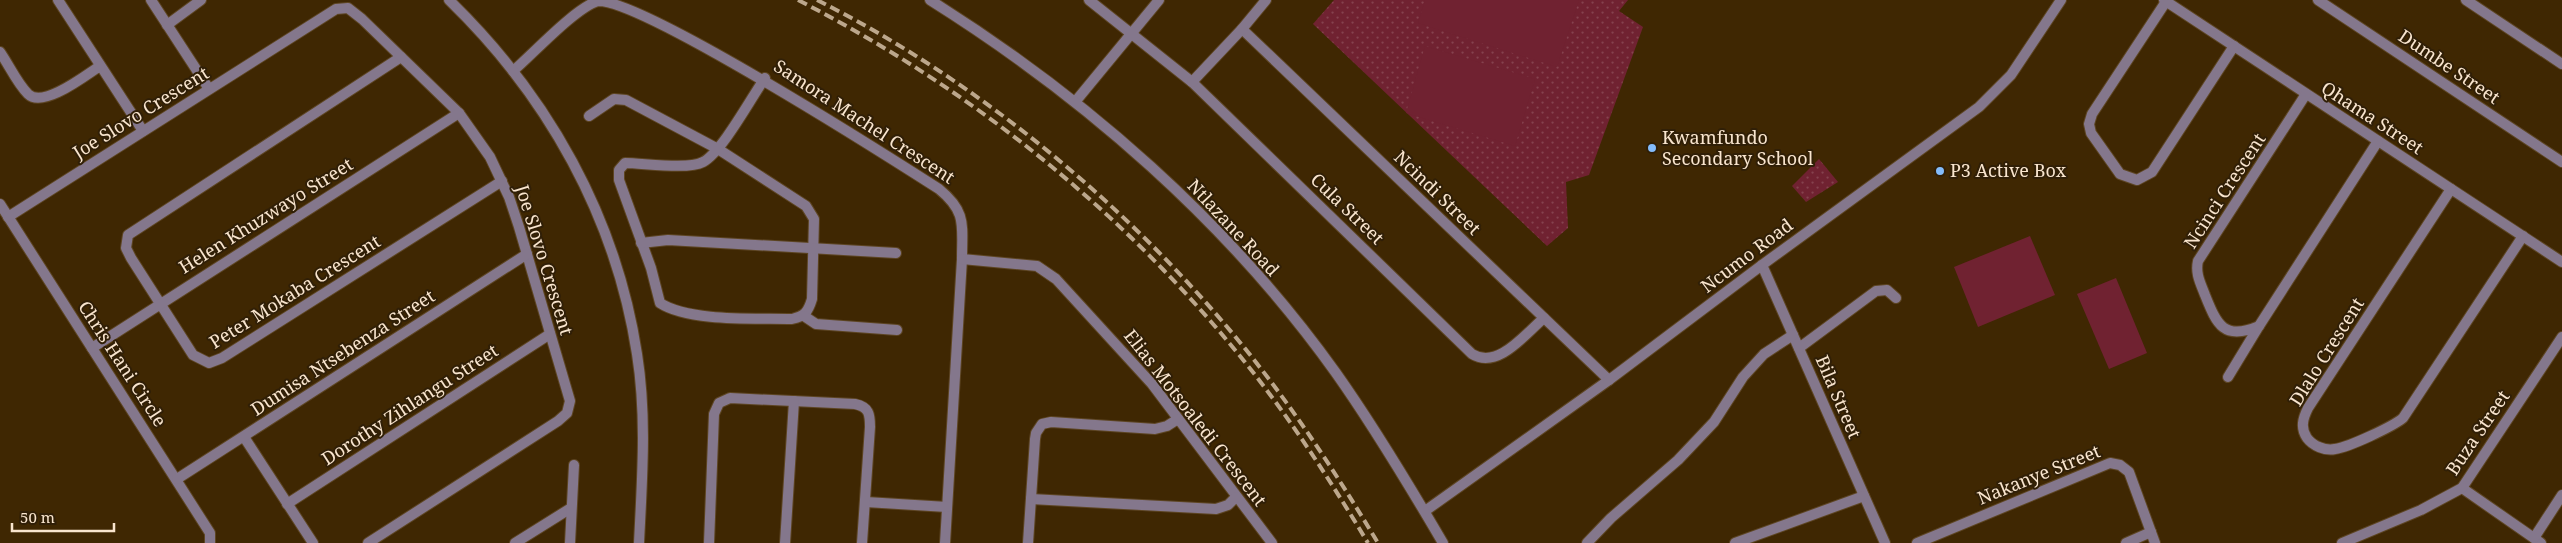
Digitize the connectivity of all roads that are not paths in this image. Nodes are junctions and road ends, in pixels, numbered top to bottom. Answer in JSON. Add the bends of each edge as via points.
{"nodes":[{"id":1,"x":58,"y":0,"type":"edge"},
{"id":2,"x":151,"y":0,"type":"edge"},
{"id":3,"x":201,"y":0,"type":"edge"},
{"id":4,"x":449,"y":0,"type":"edge"},
{"id":5,"x":930,"y":0,"type":"edge"},
{"id":6,"x":1089,"y":0,"type":"edge"},
{"id":7,"x":1159,"y":0,"type":"edge"},
{"id":8,"x":1266,"y":0,"type":"edge"},
{"id":9,"x":2061,"y":0,"type":"edge"},
{"id":10,"x":2165,"y":0,"type":"edge"},
{"id":11,"x":2318,"y":0,"type":"edge"},
{"id":12,"x":2466,"y":0,"type":"edge"},
{"id":13,"x":167,"y":25,"type":"junction"},
{"id":14,"x":1242,"y":29,"type":"junction"},
{"id":15,"x":1132,"y":33,"type":"junction"},
{"id":16,"x":2234,"y":46,"type":"junction"},
{"id":17,"x":0,"y":52,"type":"edge"},
{"id":18,"x":402,"y":57,"type":"junction"},
{"id":19,"x":2562,"y":64,"type":"edge"},
{"id":20,"x":100,"y":66,"type":"junction"},
{"id":21,"x":513,"y":71,"type":"junction"},
{"id":22,"x":765,"y":78,"type":"junction"},
{"id":23,"x":1192,"y":82,"type":"junction"},
{"id":24,"x":209,"y":89,"type":"junction"},
{"id":25,"x":2306,"y":94,"type":"junction"},
{"id":26,"x":1075,"y":102,"type":"junction"},
{"id":27,"x":458,"y":113,"type":"junction"},
{"id":28,"x":589,"y":116,"type":"dead end"},
{"id":29,"x":143,"y":131,"type":"junction"},
{"id":30,"x":2378,"y":141,"type":"junction"},
{"id":31,"x":718,"y":149,"type":"junction"},
{"id":32,"x":2562,"y":162,"type":"edge"},
{"id":33,"x":502,"y":181,"type":"junction"},
{"id":34,"x":2451,"y":189,"type":"junction"},
{"id":35,"x":0,"y":204,"type":"edge"},
{"id":36,"x":8,"y":216,"type":"junction"},
{"id":37,"x":2523,"y":236,"type":"junction"},
{"id":38,"x":641,"y":243,"type":"junction"},
{"id":39,"x":814,"y":248,"type":"junction"},
{"id":40,"x":527,"y":254,"type":"junction"},
{"id":41,"x":896,"y":254,"type":"dead end"},
{"id":42,"x":962,"y":258,"type":"junction"},
{"id":43,"x":2562,"y":262,"type":"edge"},
{"id":44,"x":1762,"y":265,"type":"junction"},
{"id":45,"x":1896,"y":298,"type":"dead end"},
{"id":46,"x":160,"y":303,"type":"junction"},
{"id":47,"x":804,"y":316,"type":"junction"},
{"id":48,"x":1544,"y":318,"type":"junction"},
{"id":49,"x":2259,"y":326,"type":"junction"},
{"id":50,"x":897,"y":330,"type":"dead end"},
{"id":51,"x":550,"y":334,"type":"junction"},
{"id":52,"x":1793,"y":334,"type":"junction"},
{"id":53,"x":2562,"y":337,"type":"edge"},
{"id":54,"x":92,"y":348,"type":"junction"},
{"id":55,"x":1799,"y":348,"type":"junction"},
{"id":56,"x":2228,"y":377,"type":"dead end"},
{"id":57,"x":1609,"y":380,"type":"junction"},
{"id":58,"x":794,"y":401,"type":"junction"},
{"id":59,"x":1178,"y":419,"type":"junction"},
{"id":60,"x":244,"y":437,"type":"junction"},
{"id":61,"x":574,"y":465,"type":"dead end"},
{"id":62,"x":177,"y":479,"type":"junction"},
{"id":63,"x":2462,"y":488,"type":"junction"},
{"id":64,"x":1864,"y":496,"type":"junction"},
{"id":65,"x":2562,"y":496,"type":"edge"},
{"id":66,"x":1236,"y":497,"type":"junction"},
{"id":67,"x":1031,"y":499,"type":"junction"},
{"id":68,"x":866,"y":502,"type":"junction"},
{"id":69,"x":287,"y":504,"type":"junction"},
{"id":70,"x":947,"y":507,"type":"junction"},
{"id":71,"x":571,"y":508,"type":"junction"},
{"id":72,"x":1425,"y":511,"type":"junction"},
{"id":73,"x":2151,"y":532,"type":"junction"},
{"id":74,"x":2537,"y":541,"type":"edge"},
{"id":75,"x":210,"y":543,"type":"edge"},
{"id":76,"x":313,"y":543,"type":"edge"},
{"id":77,"x":368,"y":543,"type":"edge"},
{"id":78,"x":515,"y":543,"type":"edge"},
{"id":79,"x":570,"y":543,"type":"edge"},
{"id":80,"x":639,"y":543,"type":"edge"},
{"id":81,"x":709,"y":543,"type":"edge"},
{"id":82,"x":785,"y":543,"type":"edge"},
{"id":83,"x":862,"y":543,"type":"edge"},
{"id":84,"x":945,"y":543,"type":"edge"},
{"id":85,"x":1028,"y":543,"type":"edge"},
{"id":86,"x":1272,"y":543,"type":"edge"},
{"id":87,"x":1443,"y":543,"type":"edge"},
{"id":88,"x":1587,"y":543,"type":"edge"},
{"id":89,"x":1735,"y":543,"type":"edge"},
{"id":90,"x":1884,"y":543,"type":"edge"},
{"id":91,"x":1917,"y":543,"type":"edge"},
{"id":92,"x":2126,"y":543,"type":"edge"},
{"id":93,"x":2155,"y":543,"type":"edge"},
{"id":94,"x":2342,"y":543,"type":"edge"}],
"edges":[{"from":1,"to":20,"type":"street"},
{"from":2,"to":13,"type":"street"},
{"from":3,"to":13,"type":"street"},
{"from":4,"to":21,"type":"street"},
{"from":5,"to":26,"type":"street","name":"Ntlazane Road","via":[[1004,48]]},
{"from":6,"to":15,"type":"street","name":"Cula Street"},
{"from":7,"to":15,"type":"street"},
{"from":8,"to":14,"type":"street"},
{"from":9,"to":44,"type":"street","name":"Ncumo Road","via":[[2011,75],[1990,98]]},
{"from":10,"to":16,"type":"street","name":"Qhama Street"},
{"from":10,"to":16,"type":"street","via":[[2088,124],[2091,134],[2120,174],[2137,180],[2152,172]]},
{"from":11,"to":32,"type":"street","name":"Dumbe Street"},
{"from":12,"to":19,"type":"street"},
{"from":13,"to":24,"type":"street"},
{"from":14,"to":23,"type":"street"},
{"from":14,"to":48,"type":"street","name":"Ncindi Street"},
{"from":15,"to":23,"type":"street","name":"Cula Street"},
{"from":15,"to":26,"type":"street"},
{"from":16,"to":25,"type":"street","name":"Qhama Street"},
{"from":17,"to":20,"type":"street","via":[[28,94],[38,99],[51,96]]},
{"from":18,"to":24,"type":"street","name":"Joe Slovo Crescent","via":[[352,11],[342,7]]},
{"from":18,"to":27,"type":"street","name":"Joe Slovo Crescent"},
{"from":18,"to":46,"type":"street","name":"Peter Mokaba Crescent","via":[[132,230],[126,248]]},
{"from":20,"to":29,"type":"street"},
{"from":21,"to":22,"type":"street","name":"Samora Machel Crescent","via":[[566,23],[599,1],[621,3],[659,18]]},
{"from":21,"to":80,"type":"street","via":[[557,132],[578,169],[609,240],[621,280],[637,355],[641,396]]},
{"from":22,"to":31,"type":"street"},
{"from":22,"to":42,"type":"street","name":"Samora Machel Crescent","via":[[954,201],[960,210]]},
{"from":23,"to":48,"type":"street","name":"Cula Street","via":[[1472,354],[1484,358],[1498,356]]},
{"from":24,"to":29,"type":"street","name":"Joe Slovo Crescent"},
{"from":25,"to":30,"type":"street","name":"Qhama Street"},
{"from":25,"to":49,"type":"street","name":"Ncinci Crescent","via":[[2197,266],[2218,324],[2235,332]]},
{"from":26,"to":72,"type":"street","name":"Ntlazane Road","via":[[1188,202],[1256,274],[1335,372],[1388,449]]},
{"from":27,"to":33,"type":"street","name":"Joe Slovo Crescent","via":[[490,157]]},
{"from":27,"to":46,"type":"street","name":"Helen Khuzwayo Street"},
{"from":28,"to":31,"type":"street","via":[[614,98],[626,100]]},
{"from":29,"to":36,"type":"street","name":"Joe Slovo Crescent"},
{"from":30,"to":34,"type":"street","name":"Qhama Street"},
{"from":30,"to":49,"type":"street"},
{"from":31,"to":38,"type":"street","via":[[702,163],[625,163],[619,170],[619,180]]},
{"from":31,"to":39,"type":"street","via":[[806,206],[814,219]]},
{"from":33,"to":40,"type":"street","name":"Joe Slovo Crescent"},
{"from":33,"to":46,"type":"street","name":"Peter Mokaba Crescent","via":[[215,362],[204,362],[193,355]]},
{"from":34,"to":37,"type":"street","name":"Qhama Street"},
{"from":34,"to":37,"type":"street","name":"Dlalo Crescent","via":[[2305,414],[2304,432],[2312,443],[2324,449],[2336,449],[2393,425],[2402,418]]},
{"from":35,"to":36,"type":"street","name":"Chris Hani Circle"},
{"from":36,"to":54,"type":"street","name":"Chris Hani Circle"},
{"from":37,"to":43,"type":"street","name":"Qhama Street"},
{"from":38,"to":39,"type":"street","via":[[668,240]]},
{"from":38,"to":47,"type":"street","via":[[660,303],[672,311],[792,319]]},
{"from":39,"to":41,"type":"street"},
{"from":39,"to":47,"type":"street","via":[[812,299]]},
{"from":40,"to":51,"type":"street","name":"Joe Slovo Crescent"},
{"from":40,"to":60,"type":"street","name":"Dumisa Ntsebenza Street"},
{"from":42,"to":59,"type":"street","name":"Elias Motsoaledi Crescent","via":[[1022,263],[1047,270],[1120,347]]},
{"from":42,"to":70,"type":"street","name":"Samora Machel Crescent"},
{"from":44,"to":52,"type":"street","name":"Bila Street"},
{"from":44,"to":57,"type":"street","name":"Ncumo Road"},
{"from":45,"to":55,"type":"street","via":[[1887,290],[1876,291]]},
{"from":46,"to":54,"type":"street","name":"Helen Khuzwayo Street"},
{"from":47,"to":50,"type":"street","via":[[816,324]]},
{"from":48,"to":57,"type":"street","name":"Ncindi Street"},
{"from":49,"to":56,"type":"street"},
{"from":51,"to":69,"type":"street","name":"Dorothy Zihlangu Street"},
{"from":51,"to":77,"type":"street","name":"Joe Slovo Crescent","via":[[569,396],[567,413]]},
{"from":52,"to":55,"type":"street","name":"Bila Street"},
{"from":52,"to":88,"type":"street","via":[[1764,354],[1743,377],[1714,422],[1678,460],[1610,518]]},
{"from":53,"to":63,"type":"street","name":"Buza Street"},
{"from":54,"to":62,"type":"street","name":"Chris Hani Circle"},
{"from":55,"to":64,"type":"street","name":"Bila Street"},
{"from":57,"to":72,"type":"street","name":"Ncumo Road"},
{"from":58,"to":68,"type":"street","via":[[855,404],[867,408]]},
{"from":58,"to":81,"type":"street","via":[[730,398],[716,408]]},
{"from":58,"to":82,"type":"street"},
{"from":59,"to":66,"type":"street","name":"Elias Motsoaledi Crescent"},
{"from":59,"to":67,"type":"street","via":[[1155,429],[1042,424],[1036,433]]},
{"from":60,"to":62,"type":"street","name":"Dumisa Ntsebenza Street"},
{"from":60,"to":69,"type":"street"},
{"from":61,"to":71,"type":"street"},
{"from":62,"to":75,"type":"street","name":"Chris Hani Circle","via":[[210,533]]},
{"from":63,"to":74,"type":"street"},
{"from":63,"to":94,"type":"street","name":"Buza Street","via":[[2421,510]]},
{"from":64,"to":89,"type":"street"},
{"from":64,"to":90,"type":"street","name":"Bila Street"},
{"from":65,"to":74,"type":"street"},
{"from":66,"to":67,"type":"street","via":[[1228,505],[1216,509]]},
{"from":66,"to":86,"type":"street","name":"Elias Motsoaledi Crescent"},
{"from":67,"to":85,"type":"street"},
{"from":68,"to":70,"type":"street"},
{"from":68,"to":83,"type":"street"},
{"from":69,"to":76,"type":"street"},
{"from":70,"to":84,"type":"street","name":"Samora Machel Crescent"},
{"from":71,"to":78,"type":"street"},
{"from":71,"to":79,"type":"street"},
{"from":72,"to":87,"type":"street","name":"Ntlazane Road"},
{"from":73,"to":91,"type":"street","name":"Nakanye Street","via":[[2129,472],[2110,462]]},
{"from":73,"to":92,"type":"street"},
{"from":73,"to":93,"type":"street","name":"Nakanye Street"}]}
